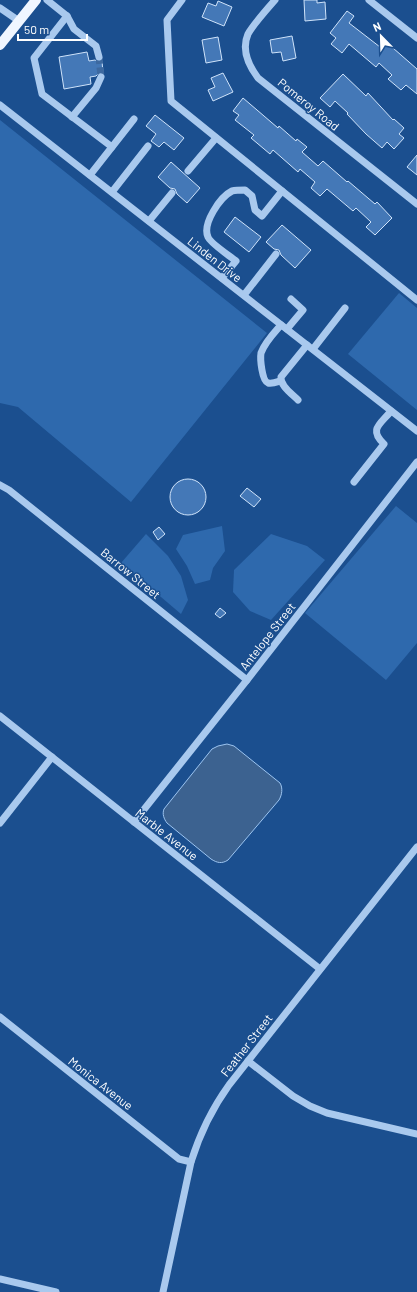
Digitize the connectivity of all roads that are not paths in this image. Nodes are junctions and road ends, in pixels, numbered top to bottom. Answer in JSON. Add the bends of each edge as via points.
{"nodes":[{"id":1,"x":36,"y":0,"type":"edge"},
{"id":2,"x":47,"y":0,"type":"edge"},
{"id":3,"x":182,"y":0,"type":"edge"},
{"id":4,"x":275,"y":0,"type":"edge"},
{"id":5,"x":369,"y":0,"type":"edge"},
{"id":6,"x":0,"y":8,"type":"edge"},
{"id":7,"x":67,"y":16,"type":"junction"},
{"id":8,"x":19,"y":21,"type":"junction"},
{"id":9,"x":417,"y":38,"type":"edge"},
{"id":10,"x":0,"y":45,"type":"edge"},
{"id":11,"x":99,"y":57,"type":"tunnel mouth"},
{"id":12,"x":101,"y":77,"type":"tunnel mouth"},
{"id":13,"x":0,"y":105,"type":"edge"},
{"id":14,"x":72,"y":117,"type":"junction"},
{"id":15,"x":134,"y":119,"type":"dead end"},
{"id":16,"x":216,"y":138,"type":"junction"},
{"id":17,"x":148,"y":146,"type":"dead end"},
{"id":18,"x":112,"y":147,"type":"junction"},
{"id":19,"x":188,"y":171,"type":"dead end"},
{"id":20,"x":90,"y":175,"type":"junction"},
{"id":21,"x":282,"y":191,"type":"junction"},
{"id":22,"x":112,"y":192,"type":"junction"},
{"id":23,"x":172,"y":193,"type":"dead end"},
{"id":24,"x":417,"y":204,"type":"edge"},
{"id":25,"x":149,"y":221,"type":"junction"},
{"id":26,"x":276,"y":254,"type":"dead end"},
{"id":27,"x":222,"y":278,"type":"junction"},
{"id":28,"x":244,"y":295,"type":"junction"},
{"id":29,"x":291,"y":299,"type":"dead end"},
{"id":30,"x":417,"y":300,"type":"edge"},
{"id":31,"x":346,"y":308,"type":"dead end"},
{"id":32,"x":284,"y":327,"type":"junction"},
{"id":33,"x":310,"y":347,"type":"junction"},
{"id":34,"x":280,"y":381,"type":"junction"},
{"id":35,"x":298,"y":400,"type":"dead end"},
{"id":36,"x":391,"y":410,"type":"junction"},
{"id":37,"x":417,"y":431,"type":"edge"},
{"id":38,"x":417,"y":462,"type":"edge"},
{"id":39,"x":354,"y":482,"type":"dead end"},
{"id":40,"x":0,"y":486,"type":"edge"},
{"id":41,"x":247,"y":680,"type":"junction"},
{"id":42,"x":0,"y":716,"type":"edge"},
{"id":43,"x":52,"y":757,"type":"junction"},
{"id":44,"x":134,"y":822,"type":"junction"},
{"id":45,"x":0,"y":823,"type":"edge"},
{"id":46,"x":417,"y":847,"type":"edge"},
{"id":47,"x":320,"y":969,"type":"junction"},
{"id":48,"x":0,"y":1017,"type":"edge"},
{"id":49,"x":248,"y":1061,"type":"junction"},
{"id":50,"x":417,"y":1134,"type":"edge"},
{"id":51,"x":191,"y":1162,"type":"junction"},
{"id":52,"x":0,"y":1279,"type":"edge"},
{"id":53,"x":56,"y":1292,"type":"edge"},
{"id":54,"x":163,"y":1292,"type":"edge"}],
"edges":[{"from":1,"to":8,"type":"main road"},
{"from":2,"to":7,"type":"street"},
{"from":3,"to":16,"type":"street","via":[[167,20],[171,101]]},
{"from":4,"to":24,"type":"street","name":"Pomeroy Road","via":[[248,34],[246,49],[251,68],[258,78]]},
{"from":5,"to":9,"type":"street"},
{"from":6,"to":8,"type":"street"},
{"from":7,"to":11,"type":"street","via":[[74,29],[96,46]]},
{"from":7,"to":14,"type":"street","via":[[34,58],[42,94]]},
{"from":8,"to":10,"type":"main road"},
{"from":12,"to":14,"type":"street","via":[[96,88]]},
{"from":13,"to":20,"type":"street","name":"Linden Drive"},
{"from":14,"to":18,"type":"street"},
{"from":15,"to":18,"type":"street"},
{"from":16,"to":19,"type":"street"},
{"from":16,"to":21,"type":"street"},
{"from":17,"to":22,"type":"street"},
{"from":18,"to":20,"type":"street"},
{"from":20,"to":22,"type":"street","name":"Linden Drive"},
{"from":21,"to":27,"type":"street","via":[[262,216],[255,210],[252,196],[245,190],[232,192],[211,214],[206,229],[209,240],[236,261]]},
{"from":21,"to":30,"type":"street"},
{"from":22,"to":25,"type":"street","name":"Linden Drive"},
{"from":23,"to":25,"type":"street"},
{"from":25,"to":27,"type":"street","name":"Linden Drive"},
{"from":26,"to":28,"type":"street"},
{"from":27,"to":28,"type":"street","name":"Linden Drive"},
{"from":28,"to":32,"type":"street","name":"Linden Drive"},
{"from":29,"to":32,"type":"street","via":[[303,310]]},
{"from":31,"to":33,"type":"street"},
{"from":32,"to":33,"type":"street","name":"Linden Drive"},
{"from":32,"to":34,"type":"street","via":[[272,335],[264,347],[260,363],[267,383]]},
{"from":33,"to":34,"type":"street"},
{"from":33,"to":36,"type":"street","name":"Linden Drive"},
{"from":34,"to":35,"type":"street"},
{"from":36,"to":37,"type":"street","name":"Linden Drive"},
{"from":36,"to":39,"type":"street","via":[[376,429],[376,434],[384,444]]},
{"from":38,"to":41,"type":"street","name":"Antelope Street"},
{"from":40,"to":41,"type":"street","name":"Barrow Street","via":[[10,490]]},
{"from":41,"to":44,"type":"street","name":"Antelope Street"},
{"from":42,"to":43,"type":"street","name":"Marble Avenue"},
{"from":43,"to":44,"type":"street","name":"Marble Avenue"},
{"from":43,"to":45,"type":"street"},
{"from":44,"to":47,"type":"street","name":"Marble Avenue"},
{"from":46,"to":47,"type":"street","name":"Feather Street"},
{"from":47,"to":49,"type":"street","name":"Feather Street"},
{"from":48,"to":51,"type":"street","name":"Monica Avenue","via":[[179,1159]]},
{"from":49,"to":50,"type":"street","via":[[310,1106],[345,1118]]},
{"from":49,"to":51,"type":"street","name":"Feather Street","via":[[206,1121]]},
{"from":51,"to":54,"type":"street","name":"Feather Street"},
{"from":52,"to":53,"type":"street"}]}
